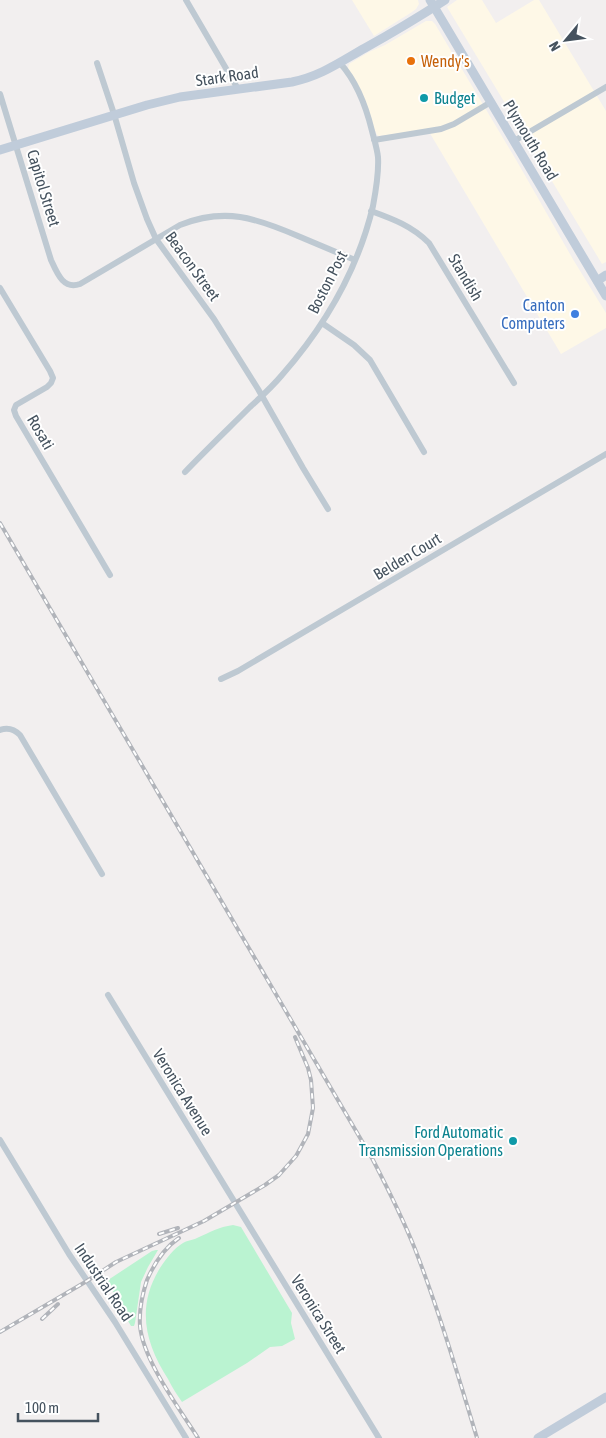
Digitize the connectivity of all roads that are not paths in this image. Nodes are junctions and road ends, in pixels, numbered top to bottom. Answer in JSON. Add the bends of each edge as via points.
{"nodes":[{"id":1,"x":186,"y":0,"type":"edge"},
{"id":2,"x":445,"y":0,"type":"edge"},
{"id":3,"x":432,"y":4,"type":"edge"},
{"id":4,"x":97,"y":63,"type":"dead end"},
{"id":5,"x":340,"y":63,"type":"junction"},
{"id":6,"x":606,"y":87,"type":"edge"},
{"id":7,"x":238,"y":89,"type":"junction"},
{"id":8,"x":0,"y":94,"type":"edge"},
{"id":9,"x":492,"y":102,"type":"junction"},
{"id":10,"x":114,"y":114,"type":"junction"},
{"id":11,"x":374,"y":140,"type":"junction"},
{"id":12,"x":514,"y":141,"type":"junction"},
{"id":13,"x":16,"y":145,"type":"junction"},
{"id":14,"x":0,"y":150,"type":"edge"},
{"id":15,"x":371,"y":211,"type":"junction"},
{"id":16,"x":156,"y":239,"type":"junction"},
{"id":17,"x":355,"y":260,"type":"junction"},
{"id":18,"x":606,"y":275,"type":"edge"},
{"id":19,"x":597,"y":281,"type":"junction"},
{"id":20,"x":0,"y":288,"type":"edge"},
{"id":21,"x":606,"y":296,"type":"edge"},
{"id":22,"x":322,"y":323,"type":"junction"},
{"id":23,"x":514,"y":383,"type":"dead end"},
{"id":24,"x":261,"y":396,"type":"junction"},
{"id":25,"x":424,"y":452,"type":"dead end"},
{"id":26,"x":606,"y":454,"type":"edge"},
{"id":27,"x":185,"y":472,"type":"dead end"},
{"id":28,"x":328,"y":509,"type":"dead end"},
{"id":29,"x":110,"y":576,"type":"dead end"},
{"id":30,"x":221,"y":679,"type":"dead end"},
{"id":31,"x":0,"y":730,"type":"edge"},
{"id":32,"x":102,"y":874,"type":"dead end"},
{"id":33,"x":108,"y":995,"type":"dead end"},
{"id":34,"x":0,"y":1140,"type":"edge"},
{"id":35,"x":235,"y":1204,"type":"joint"},
{"id":36,"x":606,"y":1398,"type":"edge"},
{"id":37,"x":541,"y":1437,"type":"edge"},
{"id":38,"x":186,"y":1438,"type":"edge"},
{"id":39,"x":379,"y":1438,"type":"edge"}],
"edges":[{"from":1,"to":7,"type":"street"},
{"from":2,"to":3,"type":"street","name":"Stark Road"},
{"from":3,"to":5,"type":"street","name":"Stark Road"},
{"from":3,"to":9,"type":"street","name":"Plymouth Road"},
{"from":4,"to":10,"type":"street","name":"Beacon Street"},
{"from":5,"to":7,"type":"street","name":"Stark Road","via":[[302,80]]},
{"from":5,"to":11,"type":"street","name":"Boston Post","via":[[363,99]]},
{"from":6,"to":12,"type":"street"},
{"from":7,"to":10,"type":"street","name":"Stark Road","via":[[169,99]]},
{"from":8,"to":13,"type":"street","name":"Capitol Street"},
{"from":9,"to":11,"type":"street","via":[[440,129]]},
{"from":9,"to":12,"type":"street","name":"Plymouth Road"},
{"from":10,"to":13,"type":"street","name":"Stark Road"},
{"from":10,"to":16,"type":"street","name":"Beacon Street","via":[[146,219]]},
{"from":11,"to":15,"type":"street","name":"Boston Post","via":[[378,166]]},
{"from":12,"to":19,"type":"street","name":"Plymouth Road"},
{"from":13,"to":14,"type":"street","name":"Stark Road"},
{"from":13,"to":16,"type":"street","name":"Capitol Street","via":[[51,260],[61,279],[69,285],[80,284]]},
{"from":15,"to":17,"type":"street","name":"Boston Post"},
{"from":15,"to":23,"type":"street","name":"Standish","via":[[408,226],[429,243]]},
{"from":16,"to":17,"type":"street","via":[[196,219],[239,217],[267,223]]},
{"from":16,"to":24,"type":"street","name":"Beacon Street","via":[[214,318]]},
{"from":17,"to":22,"type":"street","name":"Boston Post"},
{"from":18,"to":19,"type":"street"},
{"from":19,"to":21,"type":"street","name":"Plymouth Road"},
{"from":20,"to":29,"type":"street","name":"Rosati","via":[[53,378],[47,387],[16,405],[16,416]]},
{"from":22,"to":24,"type":"street","name":"Boston Post","via":[[281,377]]},
{"from":22,"to":25,"type":"street","via":[[370,360]]},
{"from":24,"to":27,"type":"street","name":"Boston Post"},
{"from":24,"to":28,"type":"street","name":"Beacon Street"},
{"from":26,"to":30,"type":"street","name":"Belden Court"},
{"from":31,"to":32,"type":"street","via":[[11,729],[20,735]]},
{"from":33,"to":35,"type":"street","name":"Veronica Avenue"},
{"from":34,"to":38,"type":"street","name":"Industrial Road"},
{"from":35,"to":39,"type":"street","name":"Veronica Street"},
{"from":36,"to":37,"type":"street"}]}
